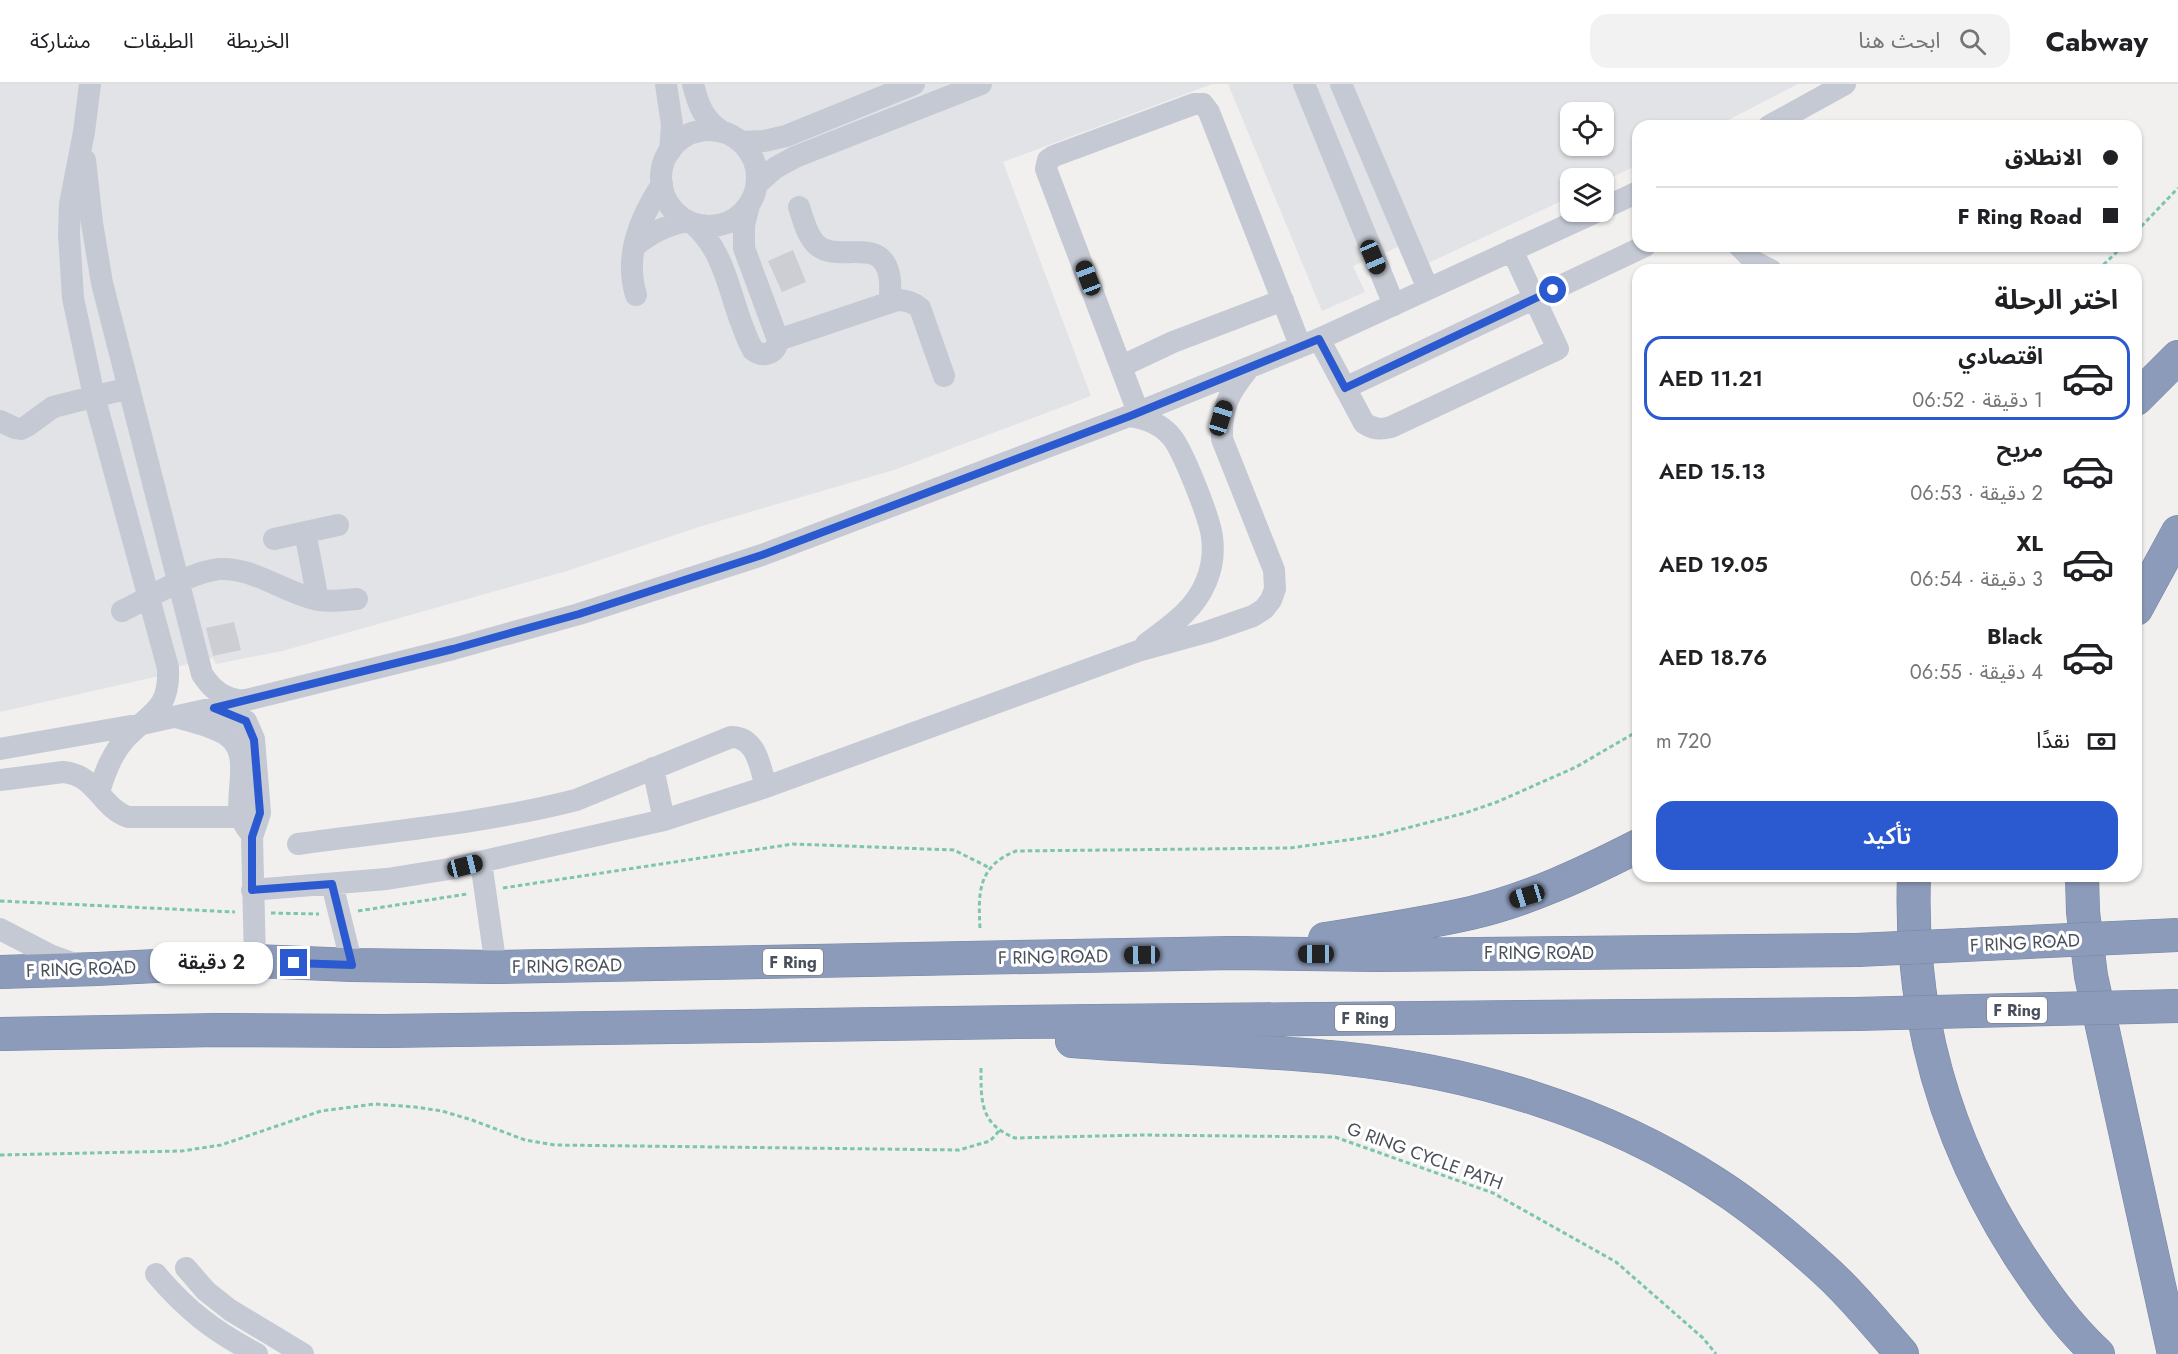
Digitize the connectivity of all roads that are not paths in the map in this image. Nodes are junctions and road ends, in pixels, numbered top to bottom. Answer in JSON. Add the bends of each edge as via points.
{"nodes":[{"id":1,"x":90,"y":84,"type":"edge"},
{"id":2,"x":666,"y":84,"type":"edge"},
{"id":3,"x":693,"y":84,"type":"edge"},
{"id":4,"x":914,"y":84,"type":"edge"},
{"id":5,"x":981,"y":84,"type":"edge"},
{"id":6,"x":1304,"y":84,"type":"edge"},
{"id":7,"x":1341,"y":84,"type":"edge"},
{"id":8,"x":1836,"y":86,"type":"edge"},
{"id":9,"x":1779,"y":120,"type":"edge"},
{"id":10,"x":721,"y":131,"type":"junction"},
{"id":11,"x":84,"y":132,"type":"junction"},
{"id":12,"x":741,"y":142,"type":"junction"},
{"id":13,"x":670,"y":151,"type":"junction"},
{"id":14,"x":662,"y":184,"type":"junction"},
{"id":15,"x":757,"y":184,"type":"junction"},
{"id":16,"x":1632,"y":195,"type":"edge"},
{"id":17,"x":1614,"y":203,"type":"edge"},
{"id":18,"x":749,"y":205,"type":"junction"},
{"id":19,"x":799,"y":207,"type":"dead end"},
{"id":20,"x":1395,"y":213,"type":"junction"},
{"id":21,"x":689,"y":221,"type":"junction"},
{"id":22,"x":1574,"y":222,"type":"edge"},
{"id":23,"x":1361,"y":227,"type":"junction"},
{"id":24,"x":634,"y":247,"type":"junction"},
{"id":25,"x":1512,"y":250,"type":"junction"},
{"id":26,"x":1632,"y":252,"type":"edge"},
{"id":27,"x":1745,"y":252,"type":"edge"},
{"id":28,"x":1759,"y":264,"type":"edge"},
{"id":29,"x":1428,"y":289,"type":"junction"},
{"id":30,"x":636,"y":295,"type":"dead end"},
{"id":31,"x":1534,"y":298,"type":"junction"},
{"id":32,"x":1283,"y":300,"type":"junction"},
{"id":33,"x":890,"y":302,"type":"junction"},
{"id":34,"x":1394,"y":305,"type":"junction"},
{"id":35,"x":778,"y":340,"type":"junction"},
{"id":36,"x":1310,"y":342,"type":"junction"},
{"id":37,"x":2178,"y":357,"type":"edge"},
{"id":38,"x":1122,"y":366,"type":"junction"},
{"id":39,"x":1249,"y":368,"type":"junction"},
{"id":40,"x":944,"y":376,"type":"dead end"},
{"id":41,"x":129,"y":388,"type":"junction"},
{"id":42,"x":1345,"y":388,"type":"junction"},
{"id":43,"x":2142,"y":393,"type":"edge"},
{"id":44,"x":94,"y":396,"type":"junction"},
{"id":45,"x":1134,"y":414,"type":"junction"},
{"id":46,"x":0,"y":421,"type":"edge"},
{"id":47,"x":339,"y":525,"type":"dead end"},
{"id":48,"x":305,"y":532,"type":"junction"},
{"id":49,"x":2178,"y":532,"type":"edge"},
{"id":50,"x":274,"y":539,"type":"dead end"},
{"id":51,"x":178,"y":583,"type":"junction"},
{"id":52,"x":149,"y":598,"type":"junction"},
{"id":53,"x":2142,"y":598,"type":"edge"},
{"id":54,"x":357,"y":599,"type":"dead end"},
{"id":55,"x":318,"y":600,"type":"junction"},
{"id":56,"x":122,"y":612,"type":"dead end"},
{"id":57,"x":1138,"y":651,"type":"junction"},
{"id":58,"x":245,"y":701,"type":"junction"},
{"id":59,"x":214,"y":708,"type":"junction"},
{"id":60,"x":174,"y":716,"type":"junction"},
{"id":61,"x":142,"y":724,"type":"junction"},
{"id":62,"x":0,"y":749,"type":"edge"},
{"id":63,"x":653,"y":768,"type":"junction"},
{"id":64,"x":0,"y":780,"type":"edge"},
{"id":65,"x":766,"y":787,"type":"junction"},
{"id":66,"x":99,"y":792,"type":"junction"},
{"id":67,"x":241,"y":817,"type":"junction"},
{"id":68,"x":664,"y":820,"type":"junction"},
{"id":69,"x":252,"y":837,"type":"junction"},
{"id":70,"x":298,"y":844,"type":"dead end"},
{"id":71,"x":1632,"y":849,"type":"edge"},
{"id":72,"x":481,"y":861,"type":"junction"},
{"id":73,"x":1914,"y":882,"type":"edge"},
{"id":74,"x":2082,"y":882,"type":"edge"},
{"id":75,"x":332,"y":884,"type":"junction"},
{"id":76,"x":252,"y":890,"type":"junction"},
{"id":77,"x":0,"y":929,"type":"edge"},
{"id":78,"x":2178,"y":934,"type":"edge"},
{"id":79,"x":1233,"y":954,"type":"junction"},
{"id":80,"x":255,"y":961,"type":"junction"},
{"id":81,"x":352,"y":965,"type":"junction"},
{"id":82,"x":496,"y":967,"type":"junction"},
{"id":83,"x":97,"y":969,"type":"junction"},
{"id":84,"x":0,"y":972,"type":"edge"},
{"id":85,"x":2178,"y":1005,"type":"edge"},
{"id":86,"x":875,"y":1026,"type":"junction"},
{"id":87,"x":6,"y":1037,"type":"edge"},
{"id":88,"x":186,"y":1268,"type":"dead end"},
{"id":89,"x":156,"y":1274,"type":"dead end"},
{"id":90,"x":256,"y":1354,"type":"edge"},
{"id":91,"x":303,"y":1354,"type":"edge"},
{"id":92,"x":1902,"y":1354,"type":"edge"},
{"id":93,"x":2098,"y":1354,"type":"edge"},
{"id":94,"x":2174,"y":1354,"type":"edge"}],
"edges":[{"from":1,"to":11,"type":"street"},
{"from":2,"to":13,"type":"street","via":[[672,124]]},
{"from":3,"to":10,"type":"street","via":[[701,111]]},
{"from":4,"to":12,"type":"street","via":[[786,135]]},
{"from":5,"to":15,"type":"street","via":[[795,157]]},
{"from":6,"to":23,"type":"street"},
{"from":7,"to":20,"type":"street"},
{"from":8,"to":9,"type":"street"},
{"from":10,"to":12,"type":"street"},
{"from":10,"to":13,"type":"street","via":[[687,135]]},
{"from":11,"to":41,"type":"street","via":[[96,253]]},
{"from":11,"to":44,"type":"street","via":[[71,196],[69,234],[73,298]]},
{"from":12,"to":15,"type":"street","via":[[754,161]]},
{"from":13,"to":14,"type":"street","via":[[664,161]]},
{"from":14,"to":21,"type":"street","via":[[670,205]]},
{"from":14,"to":24,"type":"street","via":[[645,214]]},
{"from":15,"to":18,"type":"street"},
{"from":16,"to":17,"type":"street"},
{"from":18,"to":21,"type":"street","via":[[724,224]]},
{"from":18,"to":35,"type":"street","via":[[744,248]]},
{"from":19,"to":33,"type":"street","via":[[814,243],[820,247],[835,253],[867,251],[879,258],[890,276]]},
{"from":20,"to":23,"type":"street"},
{"from":20,"to":29,"type":"street"},
{"from":21,"to":24,"type":"street","via":[[658,230]]},
{"from":21,"to":35,"type":"street","via":[[714,248],[753,350],[769,354]]},
{"from":22,"to":25,"type":"street"},
{"from":23,"to":34,"type":"street"},
{"from":24,"to":30,"type":"street","via":[[631,270]]},
{"from":25,"to":29,"type":"street"},
{"from":25,"to":31,"type":"street"},
{"from":26,"to":31,"type":"street"},
{"from":27,"to":28,"type":"street"},
{"from":29,"to":34,"type":"street"},
{"from":31,"to":42,"type":"street"},
{"from":31,"to":42,"type":"street","via":[[1558,349],[1382,430],[1364,423]]},
{"from":32,"to":36,"type":"street"},
{"from":32,"to":38,"type":"street"},
{"from":32,"to":38,"type":"street","via":[[1203,104],[1054,156],[1048,160],[1046,169]]},
{"from":33,"to":35,"type":"street"},
{"from":33,"to":40,"type":"street","via":[[904,300],[920,308]]},
{"from":34,"to":36,"type":"street"},
{"from":36,"to":39,"type":"street"},
{"from":36,"to":42,"type":"street"},
{"from":37,"to":43,"type":"highway"},
{"from":38,"to":45,"type":"street"},
{"from":39,"to":45,"type":"street"},
{"from":39,"to":57,"type":"street","via":[[1227,400],[1221,418],[1222,439],[1274,570],[1271,600],[1252,616]]},
{"from":41,"to":44,"type":"street"},
{"from":41,"to":51,"type":"street"},
{"from":44,"to":46,"type":"street","via":[[53,407],[21,429]]},
{"from":44,"to":52,"type":"street"},
{"from":45,"to":57,"type":"street","via":[[1172,436],[1210,525],[1212,539],[1207,581],[1193,605]]},
{"from":45,"to":58,"type":"street","via":[[762,555],[579,614]]},
{"from":47,"to":48,"type":"street"},
{"from":48,"to":50,"type":"street"},
{"from":48,"to":55,"type":"street"},
{"from":49,"to":53,"type":"highway"},
{"from":51,"to":52,"type":"street"},
{"from":51,"to":55,"type":"street","via":[[211,570],[232,569]]},
{"from":51,"to":58,"type":"street","via":[[202,674],[219,694]]},
{"from":52,"to":56,"type":"street"},
{"from":52,"to":61,"type":"street","via":[[169,679],[164,700]]},
{"from":54,"to":55,"type":"street"},
{"from":57,"to":65,"type":"street"},
{"from":58,"to":59,"type":"street"},
{"from":59,"to":60,"type":"street"},
{"from":59,"to":69,"type":"street","via":[[246,721],[254,740],[260,813]]},
{"from":60,"to":61,"type":"street"},
{"from":60,"to":67,"type":"street","via":[[222,732],[235,744],[241,767]]},
{"from":61,"to":62,"type":"street"},
{"from":61,"to":66,"type":"street","via":[[114,754]]},
{"from":63,"to":65,"type":"street","via":[[736,737],[753,747]]},
{"from":63,"to":68,"type":"street"},
{"from":63,"to":70,"type":"street","via":[[562,804]]},
{"from":64,"to":66,"type":"street","via":[[70,772]]},
{"from":65,"to":68,"type":"street"},
{"from":66,"to":67,"type":"street","via":[[114,810],[128,817]]},
{"from":67,"to":69,"type":"street"},
{"from":68,"to":72,"type":"street"},
{"from":69,"to":76,"type":"street"},
{"from":71,"to":79,"type":"highway","via":[[1527,896],[1472,913]]},
{"from":72,"to":75,"type":"street","via":[[415,875]]},
{"from":72,"to":82,"type":"street"},
{"from":73,"to":93,"type":"highway","via":[[1917,982],[1930,1054],[1948,1115],[2005,1233],[2041,1289]]},
{"from":74,"to":94,"type":"highway","via":[[2091,976]]},
{"from":75,"to":76,"type":"street"},
{"from":75,"to":81,"type":"street"},
{"from":76,"to":80,"type":"street"},
{"from":77,"to":83,"type":"street","via":[[50,955]]},
{"from":78,"to":79,"type":"highway","name":"F RING ROAD","number":"F Ring","bridge":true,"via":[[1857,950]]},
{"from":79,"to":82,"type":"highway","name":"F RING ROAD","number":"F Ring"},
{"from":80,"to":81,"type":"highway","name":"F RING ROAD","number":"F Ring"},
{"from":80,"to":83,"type":"highway","name":"F RING ROAD","number":"F Ring"},
{"from":81,"to":82,"type":"highway","name":"F RING ROAD","number":"F Ring"},
{"from":83,"to":84,"type":"highway","name":"F RING ROAD","number":"F Ring"},
{"from":85,"to":86,"type":"highway","number":"F Ring","bridge":true,"via":[[1855,1014]]},
{"from":86,"to":87,"type":"highway","number":"F Ring","via":[[219,1030]]},
{"from":86,"to":92,"type":"highway","via":[[1342,1058],[1477,1082],[1550,1103],[1601,1122],[1714,1183],[1818,1264]]},
{"from":88,"to":91,"type":"street","via":[[230,1310]]},
{"from":89,"to":90,"type":"street","via":[[205,1323]]}]}
